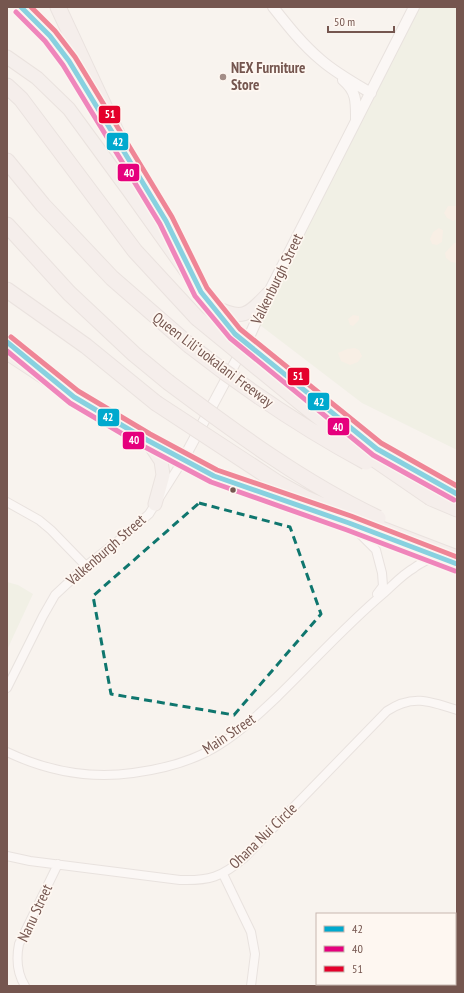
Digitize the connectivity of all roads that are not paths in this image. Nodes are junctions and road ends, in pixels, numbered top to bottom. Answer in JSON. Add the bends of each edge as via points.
{"nodes":[{"id":1,"x":21,"y":7,"type":"edge"},
{"id":2,"x":58,"y":7,"type":"edge"},
{"id":3,"x":273,"y":7,"type":"edge"},
{"id":4,"x":414,"y":7,"type":"edge"},
{"id":5,"x":7,"y":57,"type":"edge"},
{"id":6,"x":339,"y":74,"type":"junction"},
{"id":7,"x":7,"y":86,"type":"edge"},
{"id":8,"x":371,"y":93,"type":"junction"},
{"id":9,"x":356,"y":121,"type":"junction"},
{"id":10,"x":7,"y":153,"type":"edge"},
{"id":11,"x":7,"y":161,"type":"edge"},
{"id":12,"x":132,"y":166,"type":"junction"},
{"id":13,"x":43,"y":205,"type":"junction"},
{"id":14,"x":7,"y":225,"type":"edge"},
{"id":15,"x":7,"y":236,"type":"edge"},
{"id":16,"x":7,"y":290,"type":"edge"},
{"id":17,"x":201,"y":292,"type":"junction"},
{"id":18,"x":69,"y":293,"type":"junction"},
{"id":19,"x":268,"y":294,"type":"junction"},
{"id":20,"x":213,"y":306,"type":"junction"},
{"id":21,"x":7,"y":342,"type":"edge"},
{"id":22,"x":246,"y":343,"type":"junction"},
{"id":23,"x":7,"y":353,"type":"edge"},
{"id":24,"x":74,"y":397,"type":"junction"},
{"id":25,"x":146,"y":440,"type":"junction"},
{"id":26,"x":184,"y":460,"type":"junction"},
{"id":27,"x":457,"y":494,"type":"edge"},
{"id":28,"x":432,"y":498,"type":"junction"},
{"id":29,"x":7,"y":502,"type":"edge"},
{"id":30,"x":156,"y":504,"type":"junction"},
{"id":31,"x":457,"y":509,"type":"edge"},
{"id":32,"x":349,"y":524,"type":"junction"},
{"id":33,"x":435,"y":556,"type":"junction"},
{"id":34,"x":457,"y":557,"type":"edge"},
{"id":35,"x":457,"y":564,"type":"edge"},
{"id":36,"x":86,"y":566,"type":"junction"},
{"id":37,"x":366,"y":607,"type":"junction"},
{"id":38,"x":7,"y":688,"type":"edge"},
{"id":39,"x":457,"y":710,"type":"edge"},
{"id":40,"x":7,"y":752,"type":"edge"},
{"id":41,"x":7,"y":856,"type":"edge"},
{"id":42,"x":58,"y":864,"type":"junction"},
{"id":43,"x":223,"y":874,"type":"junction"},
{"id":44,"x":25,"y":986,"type":"edge"},
{"id":45,"x":251,"y":986,"type":"edge"}],
"edges":[{"from":1,"to":12,"type":"main road","via":[[50,36],[69,61]]},
{"from":2,"to":12,"type":"highway"},
{"from":3,"to":6,"type":"street","via":[[305,45]]},
{"from":4,"to":8,"type":"street","name":"Valkenburgh Street"},
{"from":5,"to":17,"type":"main road","via":[[38,78],[69,109]]},
{"from":6,"to":8,"type":"street"},
{"from":6,"to":9,"type":"street","via":[[354,92]]},
{"from":7,"to":28,"type":"highway","bridge":true,"via":[[21,99],[135,251],[197,318],[355,445]]},
{"from":8,"to":9,"type":"street","name":"Valkenburgh Street"},
{"from":9,"to":19,"type":"street","name":"Valkenburgh Street"},
{"from":10,"to":13,"type":"highway"},
{"from":11,"to":13,"type":"highway","name":"Queen Liliʻuokalani Freeway"},
{"from":12,"to":17,"type":"main road","via":[[166,221]]},
{"from":13,"to":28,"type":"highway","name":"Queen Liliʻuokalani Freeway","bridge":true,"via":[[112,278],[225,373],[344,451]]},
{"from":14,"to":18,"type":"highway"},
{"from":15,"to":18,"type":"highway"},
{"from":16,"to":34,"type":"highway","bridge":true,"via":[[86,346],[156,403],[278,484],[336,512]]},
{"from":17,"to":20,"type":"main road"},
{"from":18,"to":34,"type":"highway","bridge":true,"via":[[168,382],[288,468],[355,507]]},
{"from":19,"to":20,"type":"main road","via":[[246,314],[225,312]]},
{"from":19,"to":22,"type":"street","name":"Valkenburgh Street"},
{"from":20,"to":22,"type":"main road","via":[[235,334]]},
{"from":21,"to":24,"type":"main road"},
{"from":22,"to":26,"type":"street","name":"Valkenburgh Street"},
{"from":22,"to":27,"type":"main road","via":[[377,449]]},
{"from":23,"to":24,"type":"main road"},
{"from":24,"to":25,"type":"main road"},
{"from":25,"to":26,"type":"main road"},
{"from":25,"to":30,"type":"main road","via":[[161,461],[163,475]]},
{"from":26,"to":30,"type":"street","name":"Valkenburgh Street"},
{"from":26,"to":32,"type":"main road","via":[[214,476]]},
{"from":28,"to":31,"type":"highway","name":"Queen Liliʻuokalani Freeway"},
{"from":29,"to":36,"type":"street","via":[[39,520]]},
{"from":30,"to":36,"type":"street","name":"Valkenburgh Street","via":[[149,514]]},
{"from":32,"to":33,"type":"main road"},
{"from":32,"to":37,"type":"street","name":"Main Street","via":[[376,550],[382,573],[382,586]]},
{"from":33,"to":35,"type":"main road"},
{"from":33,"to":37,"type":"street","name":"Main Street","via":[[412,568]]},
{"from":36,"to":38,"type":"street","name":"Valkenburgh Street","via":[[55,595]]},
{"from":37,"to":40,"type":"street","name":"Main Street","via":[[246,726],[218,746],[187,761],[154,771],[114,776],[86,775],[52,769]]},
{"from":39,"to":43,"type":"street","name":"Ohana Nui Circle","via":[[421,700],[399,703],[386,711],[244,858]]},
{"from":41,"to":42,"type":"street","name":"Ohana Nui Circle"},
{"from":42,"to":43,"type":"street","name":"Ohana Nui Circle","via":[[180,880],[195,880]]},
{"from":42,"to":44,"type":"street","name":"Nanu Street","via":[[19,944],[18,967]]},
{"from":43,"to":45,"type":"street","via":[[251,932],[254,954]]}]}
